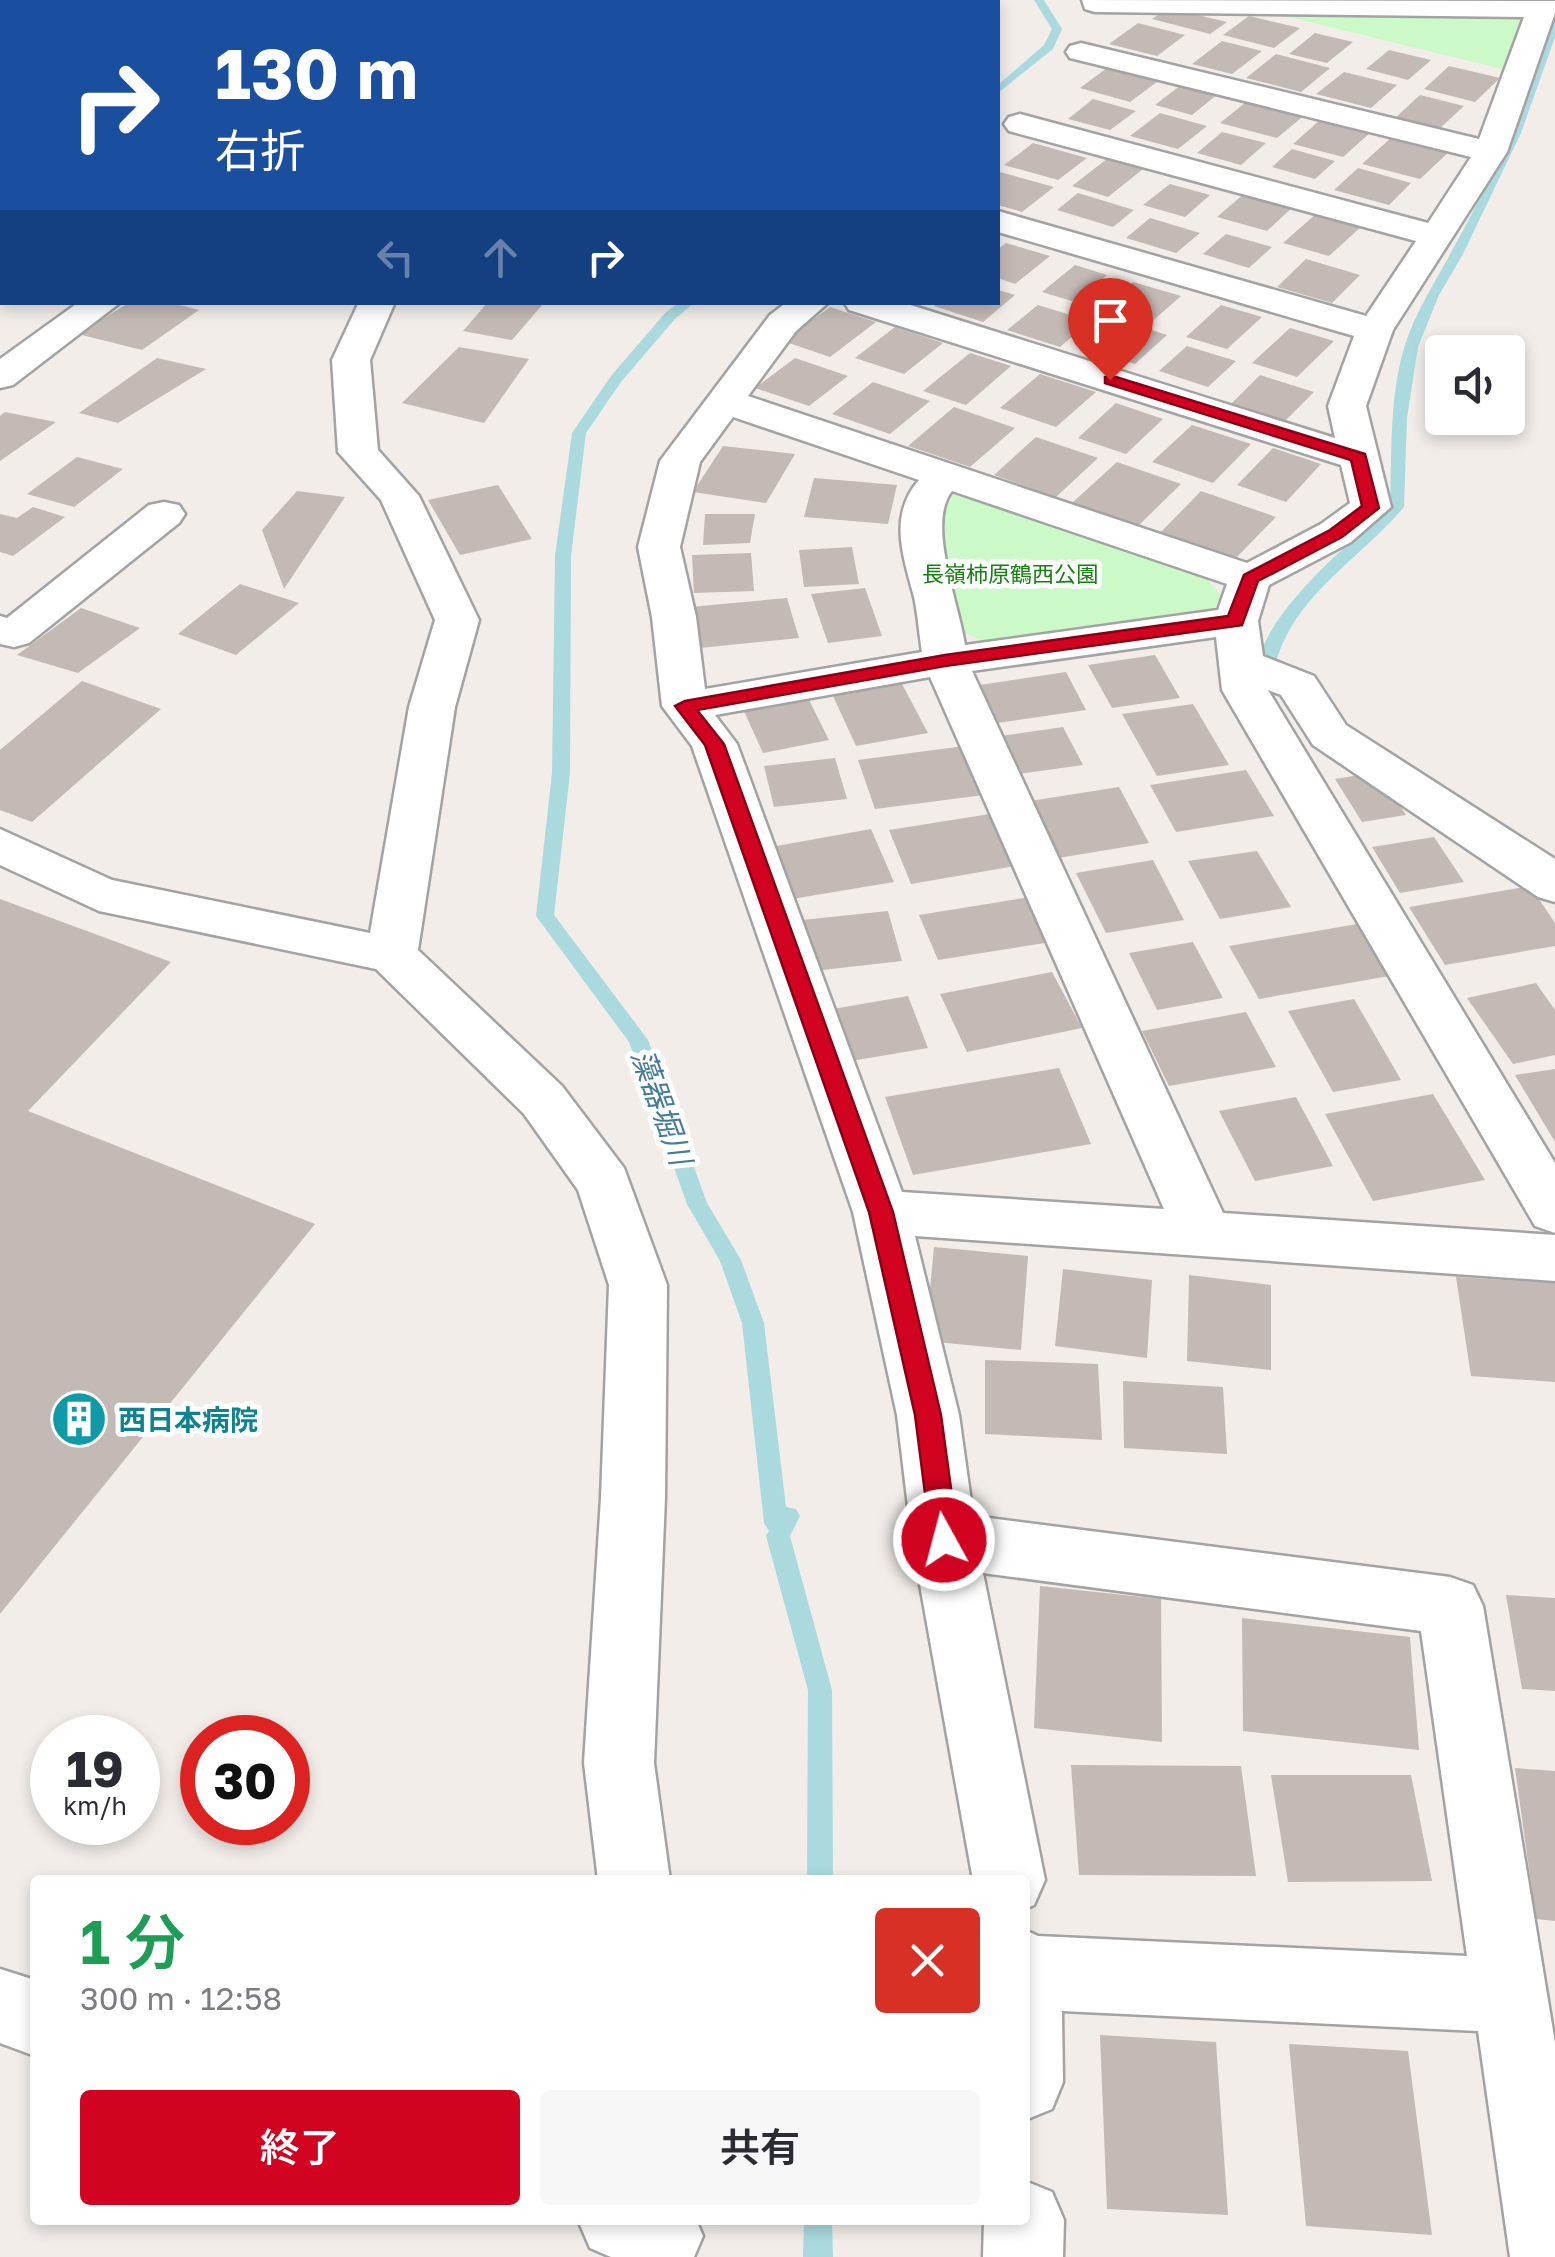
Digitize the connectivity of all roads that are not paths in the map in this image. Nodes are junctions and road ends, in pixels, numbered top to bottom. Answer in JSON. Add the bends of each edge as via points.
{"nodes":[{"id":1,"x":1095,"y":1,"type":"edge"},
{"id":2,"x":1541,"y":4,"type":"edge"},
{"id":3,"x":1081,"y":52,"type":"junction"},
{"id":4,"x":1030,"y":113,"type":"edge"},
{"id":5,"x":1491,"y":152,"type":"junction"},
{"id":6,"x":1000,"y":222,"type":"edge"},
{"id":7,"x":1436,"y":236,"type":"junction"},
{"id":8,"x":99,"y":305,"type":"edge"},
{"id":9,"x":376,"y":305,"type":"edge"},
{"id":10,"x":806,"y":305,"type":"edge"},
{"id":11,"x":872,"y":305,"type":"edge"},
{"id":12,"x":1375,"y":330,"type":"junction"},
{"id":13,"x":0,"y":378,"type":"edge"},
{"id":14,"x":726,"y":401,"type":"junction"},
{"id":15,"x":1359,"y":458,"type":"junction"},
{"id":16,"x":944,"y":475,"type":"junction"},
{"id":17,"x":164,"y":514,"type":"dead end"},
{"id":18,"x":1242,"y":621,"type":"junction"},
{"id":19,"x":0,"y":629,"type":"edge"},
{"id":20,"x":945,"y":661,"type":"junction"},
{"id":21,"x":685,"y":706,"type":"junction"},
{"id":22,"x":0,"y":845,"type":"edge"},
{"id":23,"x":1555,"y":885,"type":"edge"},
{"id":24,"x":392,"y":956,"type":"junction"},
{"id":25,"x":1555,"y":1210,"type":"edge"},
{"id":26,"x":881,"y":1212,"type":"junction"},
{"id":27,"x":1204,"y":1234,"type":"junction"},
{"id":28,"x":1555,"y":1258,"type":"edge"},
{"id":29,"x":944,"y":1540,"type":"junction"},
{"id":30,"x":633,"y":1875,"type":"edge"},
{"id":31,"x":1007,"y":1875,"type":"edge"},
{"id":32,"x":1030,"y":1969,"type":"edge"},
{"id":33,"x":1509,"y":1995,"type":"junction"},
{"id":34,"x":0,"y":2006,"type":"edge"},
{"id":35,"x":30,"y":2016,"type":"edge"},
{"id":36,"x":1024,"y":2225,"type":"edge"},
{"id":37,"x":1024,"y":2257,"type":"edge"},
{"id":38,"x":1550,"y":2257,"type":"edge"}],
"edges":[{"from":1,"to":2,"type":"street"},
{"from":1,"to":3,"type":"street"},
{"from":2,"to":5,"type":"street","via":[[1527,92]]},
{"from":3,"to":4,"type":"street"},
{"from":3,"to":5,"type":"street"},
{"from":4,"to":7,"type":"street"},
{"from":5,"to":7,"type":"street"},
{"from":6,"to":12,"type":"street"},
{"from":7,"to":12,"type":"street"},
{"from":8,"to":13,"type":"street"},
{"from":9,"to":24,"type":"street","via":[[350,360],[358,452],[400,496],[458,620],[432,707]]},
{"from":10,"to":14,"type":"street","via":[[783,324]]},
{"from":11,"to":15,"type":"street"},
{"from":12,"to":15,"type":"street","via":[[1347,406]]},
{"from":14,"to":16,"type":"street"},
{"from":14,"to":21,"type":"street","via":[[680,462],[659,547]]},
{"from":15,"to":18,"type":"street","via":[[1371,508]]},
{"from":16,"to":18,"type":"street"},
{"from":16,"to":20,"type":"street","via":[[924,499],[919,539]]},
{"from":17,"to":19,"type":"street","via":[[14,634]]},
{"from":18,"to":20,"type":"street"},
{"from":18,"to":23,"type":"street","via":[[1298,686],[1328,735]]},
{"from":18,"to":25,"type":"street","via":[[1245,690]]},
{"from":20,"to":21,"type":"street"},
{"from":20,"to":27,"type":"street"},
{"from":21,"to":26,"type":"street","via":[[714,744]]},
{"from":22,"to":24,"type":"street","via":[[98,894]]},
{"from":24,"to":30,"type":"street","via":[[553,1114],[604,1183],[638,1285],[619,1763]]},
{"from":26,"to":27,"type":"street"},
{"from":26,"to":29,"type":"street","via":[[928,1415]]},
{"from":27,"to":28,"type":"street"},
{"from":29,"to":31,"type":"street"},
{"from":29,"to":33,"type":"street","via":[[1450,1606]]},
{"from":32,"to":33,"type":"street"},
{"from":33,"to":38,"type":"street"},
{"from":34,"to":35,"type":"street"},
{"from":36,"to":37,"type":"street"}]}
